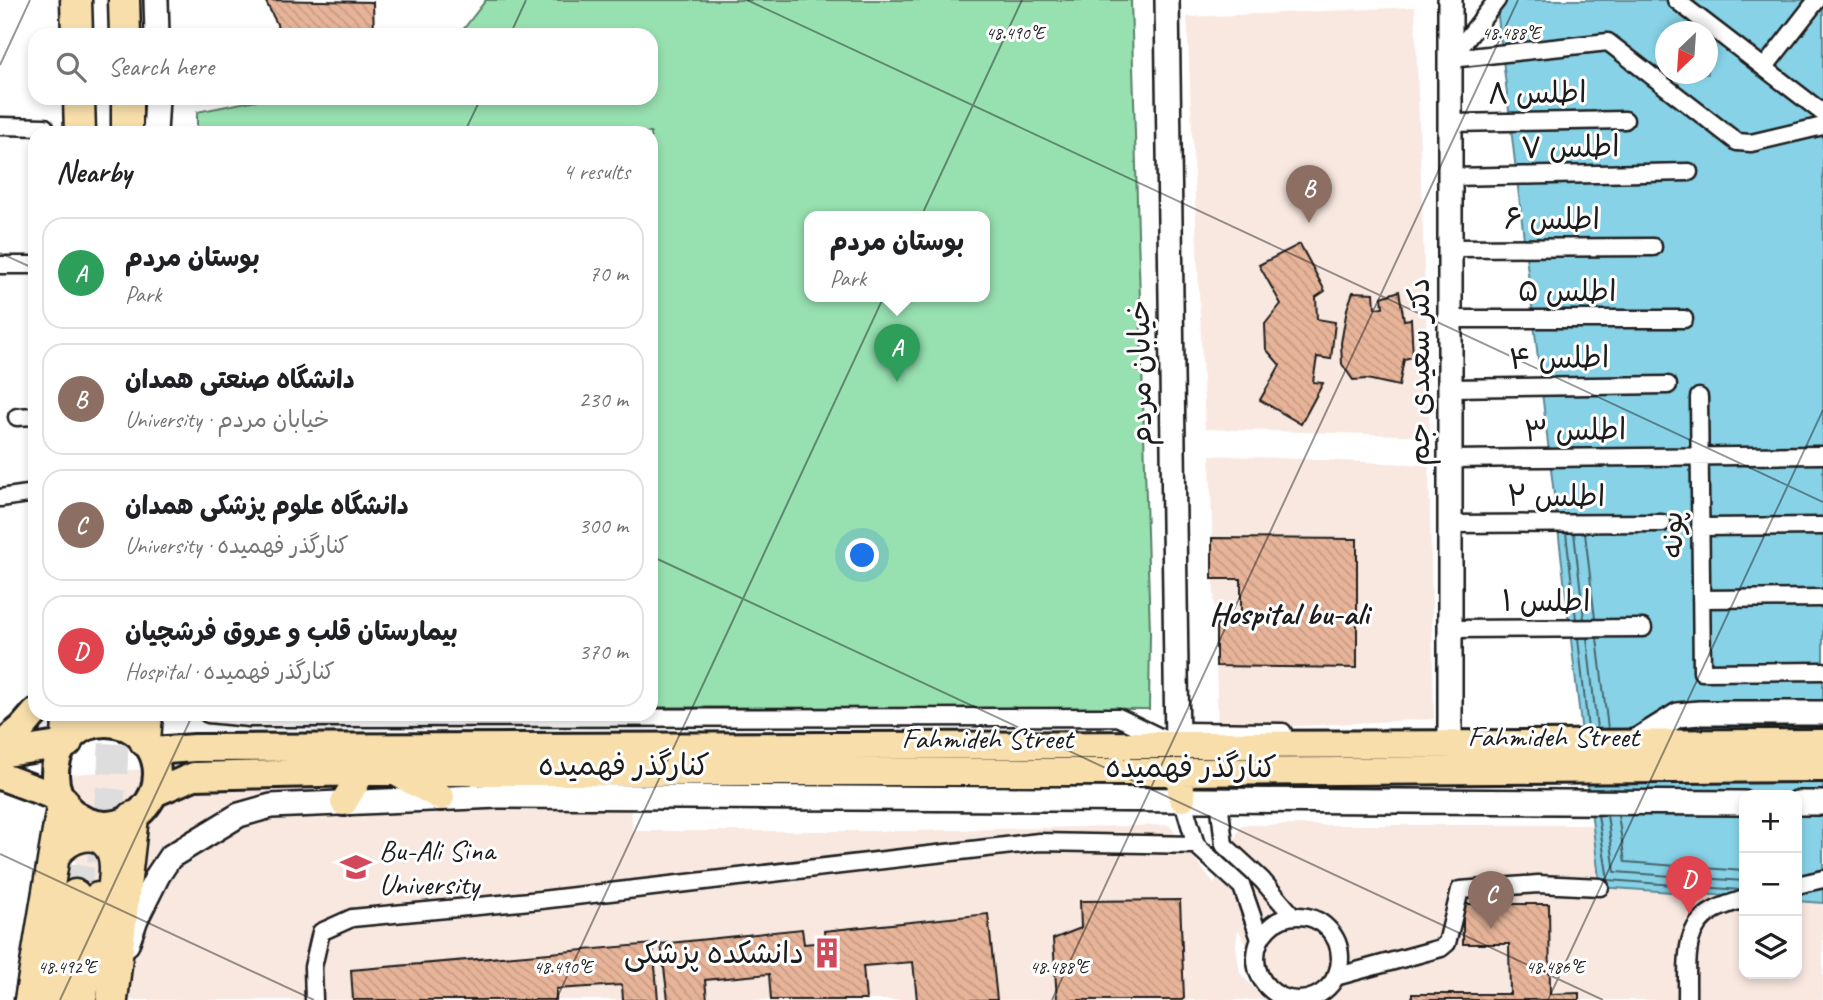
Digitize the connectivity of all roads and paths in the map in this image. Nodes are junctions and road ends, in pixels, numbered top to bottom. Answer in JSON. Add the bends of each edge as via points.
{"nodes":[{"id":1,"x":76,"y":0,"type":"edge"},
{"id":2,"x":124,"y":0,"type":"edge"},
{"id":3,"x":156,"y":0,"type":"edge"},
{"id":4,"x":1167,"y":0,"type":"edge"},
{"id":5,"x":1450,"y":0,"type":"edge"},
{"id":6,"x":1497,"y":0,"type":"edge"},
{"id":7,"x":1676,"y":0,"type":"edge"},
{"id":8,"x":1817,"y":0,"type":"edge"},
{"id":9,"x":77,"y":28,"type":"edge"},
{"id":10,"x":125,"y":28,"type":"edge"},
{"id":11,"x":157,"y":28,"type":"edge"},
{"id":12,"x":1451,"y":59,"type":"junction"},
{"id":13,"x":1764,"y":68,"type":"junction"},
{"id":14,"x":79,"y":105,"type":"edge"},
{"id":15,"x":157,"y":105,"type":"edge"},
{"id":16,"x":1823,"y":113,"type":"edge"},
{"id":17,"x":1625,"y":120,"type":"dead end"},
{"id":18,"x":1451,"y":123,"type":"junction"},
{"id":19,"x":0,"y":126,"type":"edge"},
{"id":20,"x":80,"y":126,"type":"edge"},
{"id":21,"x":155,"y":126,"type":"edge"},
{"id":22,"x":1823,"y":126,"type":"edge"},
{"id":23,"x":28,"y":127,"type":"edge"},
{"id":24,"x":1689,"y":172,"type":"dead end"},
{"id":25,"x":1451,"y":177,"type":"junction"},
{"id":26,"x":1653,"y":247,"type":"dead end"},
{"id":27,"x":1451,"y":248,"type":"junction"},
{"id":28,"x":0,"y":265,"type":"edge"},
{"id":29,"x":28,"y":265,"type":"edge"},
{"id":30,"x":1451,"y":319,"type":"junction"},
{"id":31,"x":1684,"y":319,"type":"dead end"},
{"id":32,"x":1668,"y":385,"type":"dead end"},
{"id":33,"x":1451,"y":388,"type":"junction"},
{"id":34,"x":1699,"y":397,"type":"dead end"},
{"id":35,"x":28,"y":416,"type":"edge"},
{"id":36,"x":17,"y":417,"type":"dead end"},
{"id":37,"x":1823,"y":455,"type":"edge"},
{"id":38,"x":1699,"y":456,"type":"junction"},
{"id":39,"x":1451,"y":459,"type":"junction"},
{"id":40,"x":28,"y":494,"type":"edge"},
{"id":41,"x":0,"y":498,"type":"edge"},
{"id":42,"x":1662,"y":523,"type":"dead end"},
{"id":43,"x":1451,"y":524,"type":"junction"},
{"id":44,"x":1823,"y":526,"type":"edge"},
{"id":45,"x":1700,"y":527,"type":"junction"},
{"id":46,"x":1823,"y":598,"type":"edge"},
{"id":47,"x":1701,"y":599,"type":"junction"},
{"id":48,"x":1643,"y":628,"type":"dead end"},
{"id":49,"x":1450,"y":629,"type":"junction"},
{"id":50,"x":1823,"y":671,"type":"edge"},
{"id":51,"x":1823,"y":713,"type":"edge"},
{"id":52,"x":658,"y":718,"type":"edge"},
{"id":53,"x":28,"y":721,"type":"edge"},
{"id":54,"x":67,"y":733,"type":"edge"},
{"id":55,"x":148,"y":735,"type":"edge"},
{"id":56,"x":1176,"y":738,"type":"junction"},
{"id":57,"x":1450,"y":739,"type":"junction"},
{"id":58,"x":1633,"y":743,"type":"junction"},
{"id":59,"x":1823,"y":743,"type":"edge"},
{"id":60,"x":0,"y":746,"type":"edge"},
{"id":61,"x":0,"y":754,"type":"edge"},
{"id":62,"x":1823,"y":768,"type":"edge"},
{"id":63,"x":362,"y":772,"type":"junction"},
{"id":64,"x":396,"y":772,"type":"junction"},
{"id":65,"x":1179,"y":772,"type":"junction"},
{"id":66,"x":0,"y":776,"type":"edge"},
{"id":67,"x":154,"y":793,"type":"junction"},
{"id":68,"x":441,"y":797,"type":"junction"},
{"id":69,"x":1182,"y":799,"type":"junction"},
{"id":70,"x":1219,"y":799,"type":"junction"},
{"id":71,"x":63,"y":800,"type":"junction"},
{"id":72,"x":344,"y":802,"type":"junction"},
{"id":73,"x":1739,"y":803,"type":"edge"},
{"id":74,"x":1802,"y":803,"type":"edge"},
{"id":75,"x":1823,"y":803,"type":"edge"},
{"id":76,"x":133,"y":817,"type":"junction"},
{"id":77,"x":1196,"y":845,"type":"junction"},
{"id":78,"x":55,"y":854,"type":"junction"},
{"id":79,"x":1823,"y":879,"type":"edge"},
{"id":80,"x":1802,"y":884,"type":"edge"},
{"id":81,"x":1600,"y":887,"type":"dead end"},
{"id":82,"x":1739,"y":901,"type":"edge"},
{"id":83,"x":1293,"y":916,"type":"junction"},
{"id":84,"x":1260,"y":939,"type":"junction"},
{"id":85,"x":119,"y":940,"type":"junction"},
{"id":86,"x":1335,"y":977,"type":"junction"},
{"id":87,"x":113,"y":992,"type":"edge"},
{"id":88,"x":1274,"y":996,"type":"edge"},
{"id":89,"x":38,"y":997,"type":"edge"},
{"id":90,"x":1319,"y":997,"type":"edge"},
{"id":91,"x":81,"y":1000,"type":"edge"},
{"id":92,"x":314,"y":1000,"type":"edge"},
{"id":93,"x":1687,"y":1000,"type":"edge"}],
"edges":[{"from":1,"to":9,"type":"highway"},
{"from":2,"to":10,"type":"highway"},
{"from":3,"to":11,"type":"street"},
{"from":4,"to":56,"type":"street","name":"خیابان مردم"},
{"from":5,"to":12,"type":"street","name":"دکتر سعیدی جم"},
{"from":6,"to":12,"type":"street"},
{"from":7,"to":13,"type":"street"},
{"from":8,"to":13,"type":"street"},
{"from":12,"to":18,"type":"street","name":"دکتر سعیدی جم"},
{"from":12,"to":22,"type":"street","via":[[1608,42],[1737,142],[1751,143]]},
{"from":13,"to":16,"type":"street"},
{"from":14,"to":20,"type":"highway"},
{"from":15,"to":21,"type":"street"},
{"from":17,"to":18,"type":"street","name":"اطلس ۸"},
{"from":18,"to":25,"type":"street","name":"دکتر سعیدی جم"},
{"from":19,"to":23,"type":"street"},
{"from":24,"to":25,"type":"street","name":"اطلس ۷"},
{"from":25,"to":27,"type":"street","name":"دکتر سعیدی جم"},
{"from":26,"to":27,"type":"street","name":"اطلس ۶"},
{"from":27,"to":30,"type":"street","name":"دکتر سعیدی جم"},
{"from":28,"to":29,"type":"street"},
{"from":30,"to":31,"type":"street","name":"اطلس ۵"},
{"from":30,"to":33,"type":"street","name":"دکتر سعیدی جم"},
{"from":32,"to":33,"type":"street","name":"اطلس ۴"},
{"from":33,"to":39,"type":"street","name":"دکتر سعیدی جم"},
{"from":34,"to":38,"type":"street","name":"پونه"},
{"from":35,"to":36,"type":"street"},
{"from":37,"to":38,"type":"street","name":"اطلس ۳"},
{"from":38,"to":39,"type":"street","name":"اطلس ۳"},
{"from":38,"to":45,"type":"street","name":"پونه"},
{"from":39,"to":43,"type":"street","name":"دکتر سعیدی جم"},
{"from":40,"to":41,"type":"street"},
{"from":42,"to":43,"type":"street","name":"اطلس ۲"},
{"from":43,"to":49,"type":"street","name":"دکتر سعیدی جم"},
{"from":44,"to":45,"type":"street"},
{"from":45,"to":47,"type":"street","name":"پونه"},
{"from":46,"to":47,"type":"street"},
{"from":47,"to":50,"type":"street","name":"پونه","via":[[1702,672]]},
{"from":48,"to":49,"type":"street","name":"اطلس ۱"},
{"from":49,"to":57,"type":"street","name":"دکتر سعیدی جم"},
{"from":51,"to":58,"type":"street","via":[[1678,715]]},
{"from":52,"to":56,"type":"street","name":"کنارگذر فهمیده","via":[[1118,717]]},
{"from":53,"to":60,"type":"main road"},
{"from":54,"to":55,"type":"main road","via":[[109,723]]},
{"from":54,"to":61,"type":"main road"},
{"from":54,"to":71,"type":"main road","via":[[55,771]]},
{"from":55,"to":56,"type":"main road","name":"Fahmideh Street","via":[[195,748]]},
{"from":55,"to":67,"type":"main road","via":[[156,764]]},
{"from":56,"to":57,"type":"main road","name":"Fahmideh Street"},
{"from":57,"to":58,"type":"main road","name":"Fahmideh Street"},
{"from":58,"to":59,"type":"main road","name":"Fahmideh Street"},
{"from":62,"to":65,"type":"main road","name":"Fahmideh Street"},
{"from":63,"to":64,"type":"main road","name":"Fahmideh Street"},
{"from":63,"to":67,"type":"main road","name":"Fahmideh Street","via":[[194,776]]},
{"from":63,"to":72,"type":"main road"},
{"from":64,"to":65,"type":"main road","name":"Fahmideh Street"},
{"from":64,"to":68,"type":"main road"},
{"from":65,"to":69,"type":"main road"},
{"from":66,"to":71,"type":"main road"},
{"from":67,"to":76,"type":"main road"},
{"from":68,"to":69,"type":"street","name":"کنارگذر فهمیده"},
{"from":68,"to":72,"type":"street","name":"کنارگذر فهمیده"},
{"from":69,"to":70,"type":"street","name":"کنارگذر فهمیده"},
{"from":69,"to":77,"type":"street"},
{"from":70,"to":73,"type":"street","name":"کنارگذر فهمیده"},
{"from":70,"to":83,"type":"street","via":[[1224,845]]},
{"from":71,"to":76,"type":"main road","via":[[74,813],[95,823],[119,823]]},
{"from":71,"to":78,"type":"highway"},
{"from":72,"to":87,"type":"street","name":"کنارگذر فهمیده","via":[[271,806],[239,815],[170,857],[136,919]]},
{"from":74,"to":75,"type":"street"},
{"from":76,"to":85,"type":"highway"},
{"from":77,"to":84,"type":"street","via":[[1242,887]]},
{"from":77,"to":92,"type":"street","via":[[1039,842],[541,901],[352,918],[321,932],[313,967]]},
{"from":78,"to":85,"type":"highway","via":[[70,839],[81,836],[102,839],[111,849],[116,863],[110,921]]},
{"from":78,"to":89,"type":"highway"},
{"from":79,"to":80,"type":"street"},
{"from":81,"to":86,"type":"street","via":[[1538,884],[1460,890],[1447,943],[1441,948]]},
{"from":82,"to":93,"type":"street","via":[[1697,922],[1689,938]]},
{"from":83,"to":84,"type":"street","via":[[1279,920]]},
{"from":83,"to":86,"type":"street","via":[[1318,921],[1336,939],[1340,952]]},
{"from":84,"to":88,"type":"street","via":[[1256,950],[1259,974]]},
{"from":85,"to":87,"type":"highway"},
{"from":86,"to":90,"type":"street"},
{"from":88,"to":90,"type":"street","via":[[1296,1000]]},
{"from":89,"to":91,"type":"highway","via":[[87,897]]}]}
